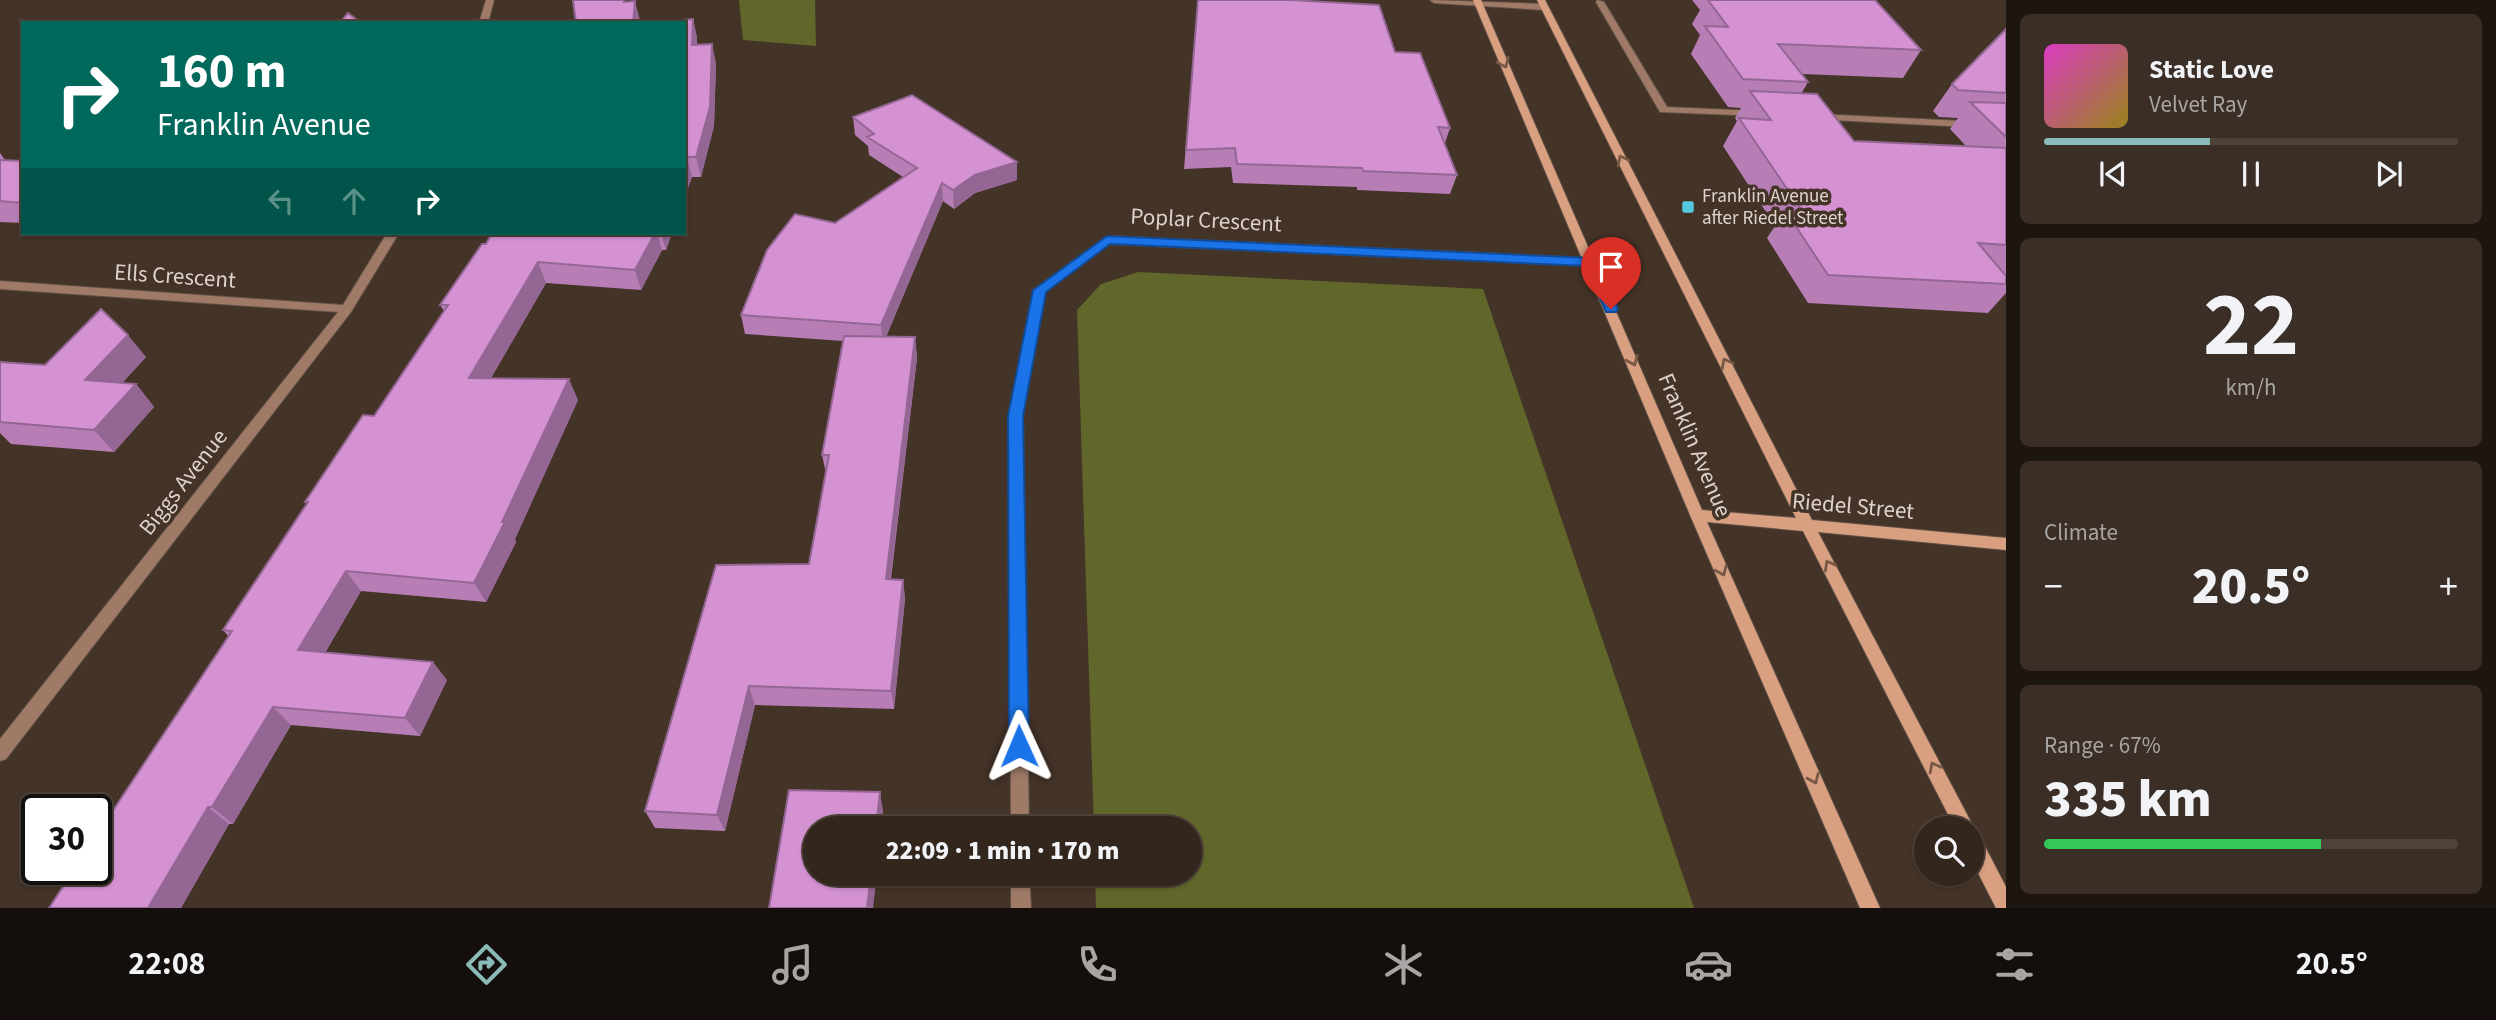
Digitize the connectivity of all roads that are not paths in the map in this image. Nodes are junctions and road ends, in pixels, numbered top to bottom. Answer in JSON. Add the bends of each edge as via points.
{"nodes":[{"id":1,"x":490,"y":0,"type":"edge"},
{"id":2,"x":1434,"y":0,"type":"edge"},
{"id":3,"x":1477,"y":1,"type":"edge"},
{"id":4,"x":1600,"y":2,"type":"dead end"},
{"id":5,"x":1543,"y":3,"type":"edge"},
{"id":6,"x":484,"y":21,"type":"edge"},
{"id":7,"x":1773,"y":115,"type":"edge"},
{"id":8,"x":1801,"y":116,"type":"edge"},
{"id":9,"x":2006,"y":125,"type":"edge"},
{"id":10,"x":392,"y":235,"type":"edge"},
{"id":11,"x":1591,"y":262,"type":"junction"},
{"id":12,"x":0,"y":285,"type":"edge"},
{"id":13,"x":347,"y":309,"type":"junction"},
{"id":14,"x":1697,"y":514,"type":"junction"},
{"id":15,"x":1807,"y":525,"type":"junction"},
{"id":16,"x":2006,"y":544,"type":"edge"},
{"id":17,"x":0,"y":753,"type":"edge"},
{"id":18,"x":1020,"y":816,"type":"edge"},
{"id":19,"x":1959,"y":816,"type":"edge"},
{"id":20,"x":1984,"y":864,"type":"edge"},
{"id":21,"x":1020,"y":886,"type":"edge"},
{"id":22,"x":2006,"y":907,"type":"edge"},
{"id":23,"x":1021,"y":908,"type":"edge"},
{"id":24,"x":1870,"y":908,"type":"edge"}],
"edges":[{"from":1,"to":6,"type":"street"},
{"from":2,"to":3,"type":"street"},
{"from":3,"to":5,"type":"street"},
{"from":3,"to":11,"type":"main road","name":"Franklin Avenue","one_way":true},
{"from":4,"to":7,"type":"street","via":[[1664,110]]},
{"from":15,"to":5,"type":"main road","one_way":true},
{"from":8,"to":9,"type":"street"},
{"from":10,"to":13,"type":"street","name":"Biggs Avenue"},
{"from":11,"to":14,"type":"main road","name":"Franklin Avenue","one_way":true},
{"from":11,"to":18,"type":"street","name":"Poplar Crescent","via":[[1107,240],[1040,290],[1016,416]]},
{"from":12,"to":13,"type":"street","name":"Ells Crescent"},
{"from":13,"to":17,"type":"street","name":"Biggs Avenue"},
{"from":14,"to":15,"type":"main road","name":"Riedel Street"},
{"from":14,"to":24,"type":"main road","name":"Franklin Avenue","one_way":true},
{"from":15,"to":16,"type":"main road","name":"Riedel Street"},
{"from":19,"to":15,"type":"main road","one_way":true},
{"from":20,"to":22,"type":"main road"},
{"from":21,"to":23,"type":"street"}]}
